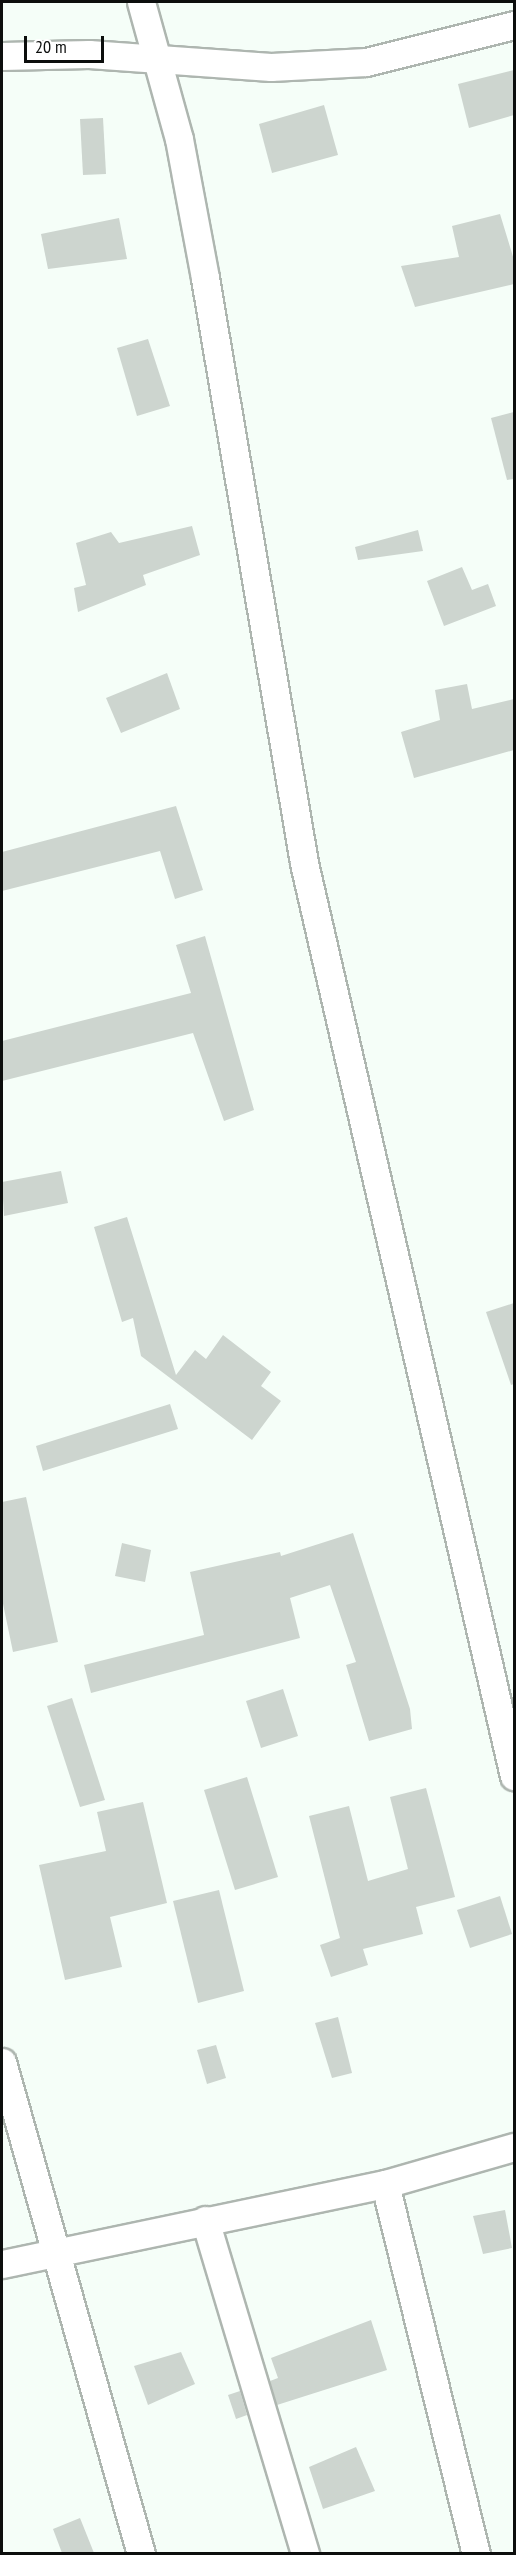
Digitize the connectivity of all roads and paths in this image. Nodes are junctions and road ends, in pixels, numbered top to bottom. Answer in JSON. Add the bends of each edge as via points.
{"nodes":[{"id":1,"x":141,"y":2,"type":"edge"},
{"id":2,"x":514,"y":25,"type":"edge"},
{"id":3,"x":2,"y":56,"type":"edge"},
{"id":4,"x":157,"y":61,"type":"junction"},
{"id":5,"x":509,"y":1735,"type":"edge"},
{"id":6,"x":514,"y":1776,"type":"edge"},
{"id":7,"x":2,"y":2062,"type":"edge"},
{"id":8,"x":514,"y":2147,"type":"edge"},
{"id":9,"x":385,"y":2184,"type":"junction"},
{"id":10,"x":205,"y":2220,"type":"junction"},
{"id":11,"x":57,"y":2254,"type":"junction"},
{"id":12,"x":2,"y":2264,"type":"edge"},
{"id":13,"x":141,"y":2553,"type":"edge"},
{"id":14,"x":305,"y":2553,"type":"edge"},
{"id":15,"x":476,"y":2553,"type":"edge"}],
"edges":[{"from":1,"to":4,"type":"street"},
{"from":2,"to":4,"type":"street","via":[[366,62],[271,67]]},
{"from":3,"to":4,"type":"street"},
{"from":4,"to":5,"type":"street","via":[[179,140],[205,278],[304,863]]},
{"from":5,"to":6,"type":"street"},
{"from":7,"to":11,"type":"street"},
{"from":8,"to":9,"type":"street"},
{"from":9,"to":10,"type":"street"},
{"from":9,"to":15,"type":"street"},
{"from":10,"to":11,"type":"street"},
{"from":10,"to":14,"type":"street"},
{"from":11,"to":12,"type":"street"},
{"from":11,"to":13,"type":"street"}]}
